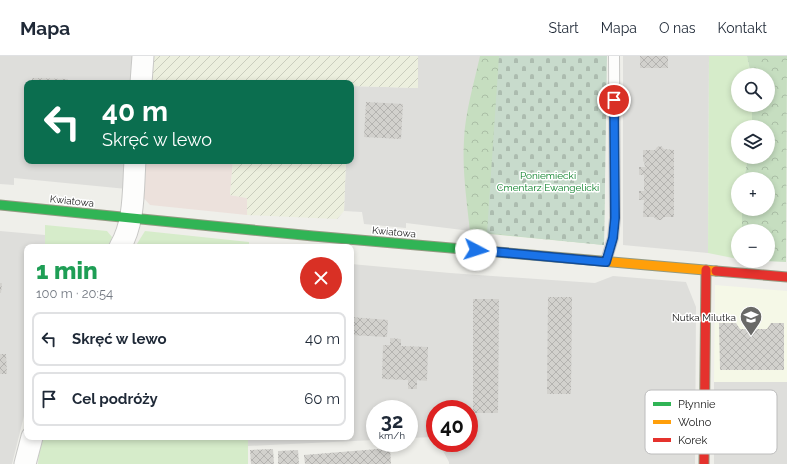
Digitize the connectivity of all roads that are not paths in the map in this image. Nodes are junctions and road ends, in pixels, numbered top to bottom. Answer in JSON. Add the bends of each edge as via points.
{"nodes":[{"id":1,"x":143,"y":56,"type":"edge"},
{"id":2,"x":614,"y":56,"type":"edge"},
{"id":3,"x":141,"y":80,"type":"edge"},
{"id":4,"x":135,"y":164,"type":"edge"},
{"id":5,"x":0,"y":205,"type":"edge"},
{"id":6,"x":131,"y":218,"type":"junction"},
{"id":7,"x":121,"y":244,"type":"edge"},
{"id":8,"x":606,"y":262,"type":"junction"},
{"id":9,"x":706,"y":270,"type":"junction"},
{"id":10,"x":787,"y":277,"type":"edge"},
{"id":11,"x":705,"y":390,"type":"edge"},
{"id":12,"x":31,"y":440,"type":"edge"},
{"id":13,"x":704,"y":454,"type":"edge"},
{"id":14,"x":24,"y":464,"type":"edge"},
{"id":15,"x":704,"y":464,"type":"edge"}],
"edges":[{"from":1,"to":3,"type":"street"},
{"from":2,"to":8,"type":"lane","via":[[615,218],[613,238]]},
{"from":4,"to":6,"type":"street"},
{"from":5,"to":6,"type":"street","name":"Kwiatowa"},
{"from":6,"to":7,"type":"street"},
{"from":6,"to":8,"type":"street","name":"Kwiatowa"},
{"from":8,"to":9,"type":"street","name":"Kwiatowa"},
{"from":9,"to":10,"type":"street","name":"Kwiatowa"},
{"from":9,"to":11,"type":"street"},
{"from":12,"to":14,"type":"street"},
{"from":13,"to":15,"type":"street"}]}
